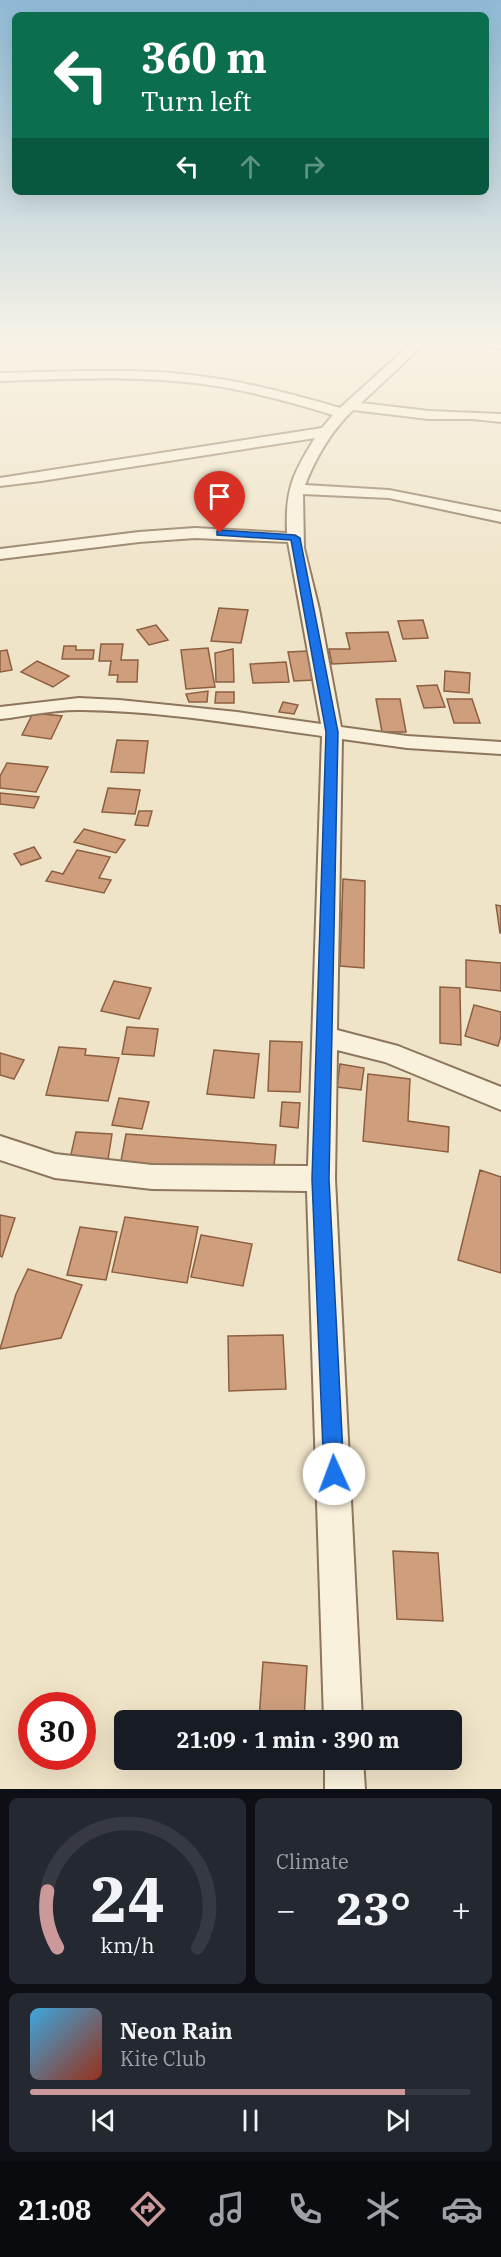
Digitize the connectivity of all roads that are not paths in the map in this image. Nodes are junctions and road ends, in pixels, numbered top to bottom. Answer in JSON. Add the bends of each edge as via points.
{"nodes":[{"id":1,"x":312,"y":425,"type":"edge"},
{"id":2,"x":334,"y":425,"type":"edge"},
{"id":3,"x":0,"y":482,"type":"edge"},
{"id":4,"x":296,"y":489,"type":"junction"},
{"id":5,"x":501,"y":517,"type":"edge"},
{"id":6,"x":295,"y":538,"type":"junction"},
{"id":7,"x":0,"y":554,"type":"edge"},
{"id":8,"x":0,"y":713,"type":"edge"},
{"id":9,"x":332,"y":732,"type":"junction"},
{"id":10,"x":501,"y":748,"type":"edge"},
{"id":11,"x":324,"y":1037,"type":"junction"},
{"id":12,"x":501,"y":1099,"type":"edge"},
{"id":13,"x":0,"y":1148,"type":"edge"},
{"id":14,"x":321,"y":1179,"type":"junction"},
{"id":15,"x":343,"y":1710,"type":"edge"},
{"id":16,"x":344,"y":1770,"type":"edge"},
{"id":17,"x":345,"y":1789,"type":"edge"}],
"edges":[{"from":1,"to":3,"type":"street","via":[[261,441]]},
{"from":2,"to":4,"type":"street","via":[[306,464]]},
{"from":4,"to":5,"type":"street","via":[[389,494]]},
{"from":4,"to":6,"type":"street"},
{"from":6,"to":7,"type":"street","via":[[195,533]]},
{"from":6,"to":9,"type":"street"},
{"from":8,"to":9,"type":"street","via":[[79,704],[119,706]]},
{"from":9,"to":10,"type":"street"},
{"from":9,"to":11,"type":"street"},
{"from":11,"to":12,"type":"street","via":[[389,1053]]},
{"from":11,"to":14,"type":"street"},
{"from":13,"to":14,"type":"street","via":[[55,1166],[152,1177]]},
{"from":14,"to":15,"type":"street"},
{"from":16,"to":17,"type":"street"}]}
